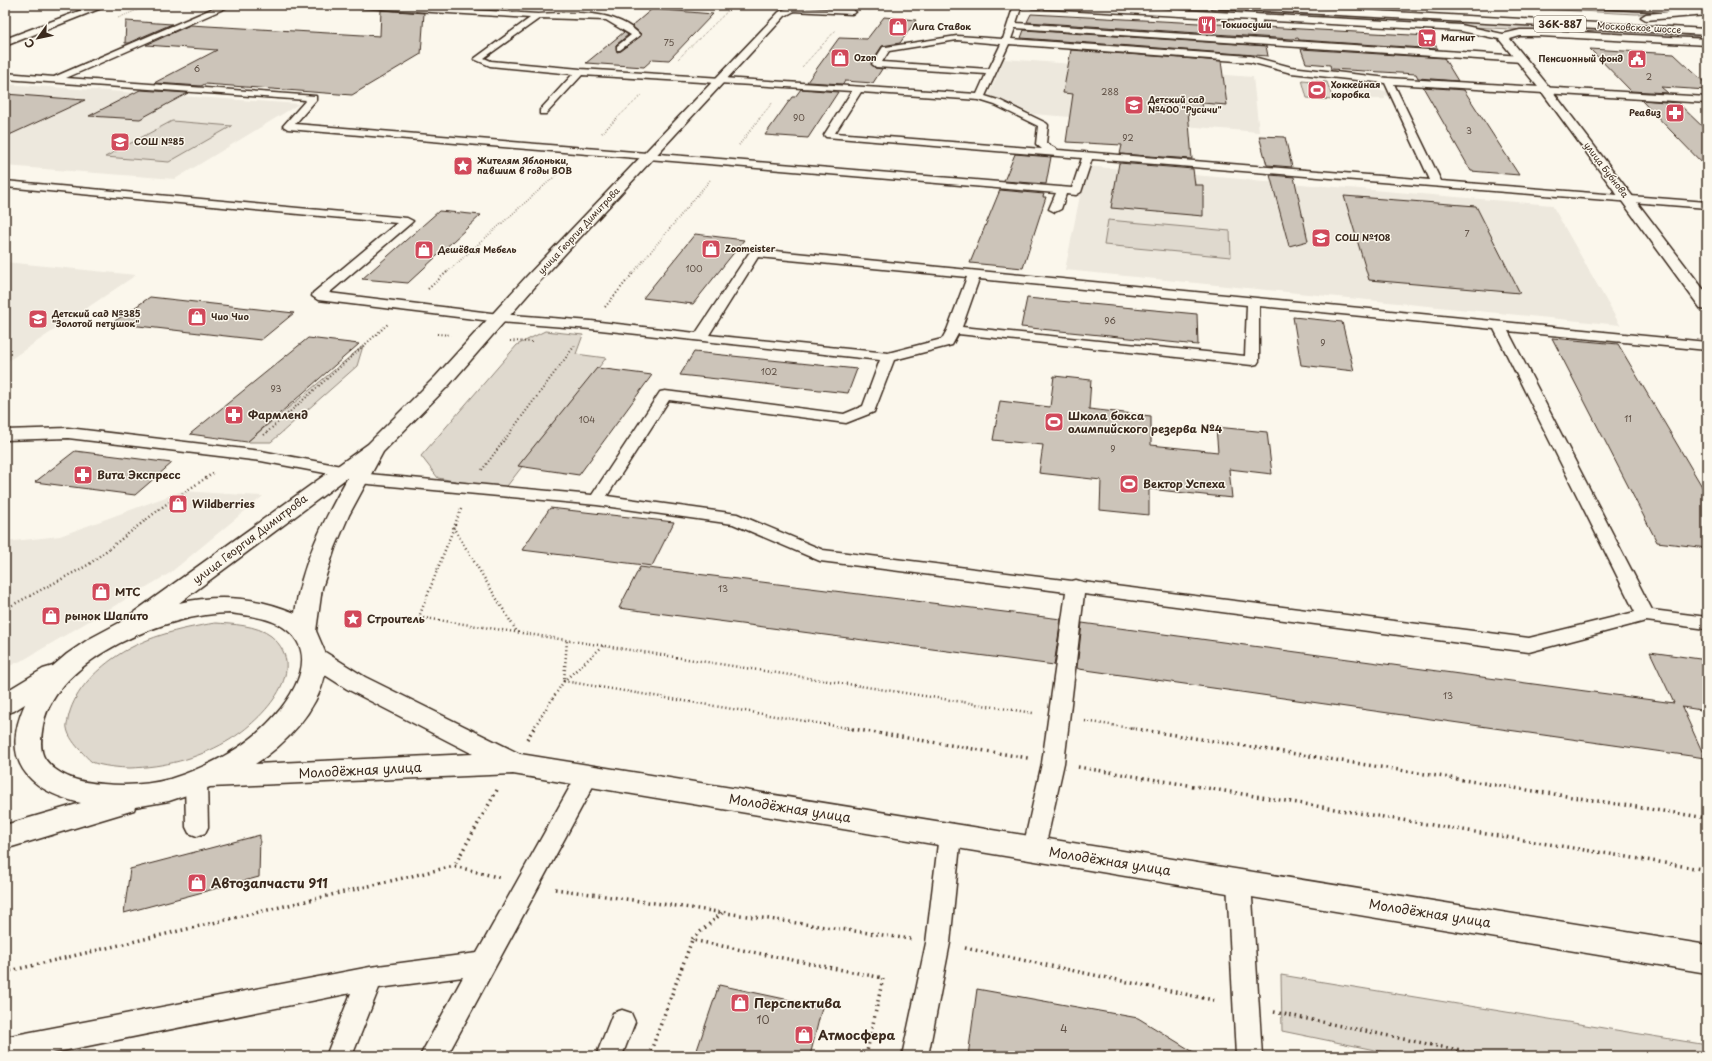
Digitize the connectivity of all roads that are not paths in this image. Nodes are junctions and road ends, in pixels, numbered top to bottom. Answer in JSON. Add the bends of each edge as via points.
{"nodes":[{"id":1,"x":104,"y":5,"type":"edge"},
{"id":2,"x":211,"y":5,"type":"edge"},
{"id":3,"x":319,"y":5,"type":"edge"},
{"id":4,"x":349,"y":5,"type":"edge"},
{"id":5,"x":1018,"y":5,"type":"edge"},
{"id":6,"x":1032,"y":5,"type":"edge"},
{"id":7,"x":1212,"y":5,"type":"edge"},
{"id":8,"x":1393,"y":5,"type":"edge"},
{"id":9,"x":1596,"y":5,"type":"edge"},
{"id":10,"x":225,"y":6,"type":"edge"},
{"id":11,"x":564,"y":8,"type":"dead end"},
{"id":12,"x":790,"y":8,"type":"edge"},
{"id":13,"x":1495,"y":10,"type":"dead end"},
{"id":14,"x":852,"y":12,"type":"road end"},
{"id":15,"x":1707,"y":12,"type":"edge"},
{"id":16,"x":555,"y":15,"type":"junction"},
{"id":17,"x":538,"y":16,"type":"junction"},
{"id":18,"x":1621,"y":17,"type":"dead end"},
{"id":19,"x":1637,"y":17,"type":"junction"},
{"id":20,"x":1452,"y":18,"type":"junction"},
{"id":21,"x":1707,"y":21,"type":"edge"},
{"id":22,"x":1359,"y":23,"type":"junction"},
{"id":23,"x":1012,"y":25,"type":"junction"},
{"id":24,"x":1668,"y":29,"type":"junction"},
{"id":25,"x":1261,"y":30,"type":"junction"},
{"id":26,"x":1707,"y":32,"type":"edge"},
{"id":27,"x":1707,"y":35,"type":"edge"},
{"id":28,"x":1503,"y":37,"type":"junction"},
{"id":29,"x":1006,"y":42,"type":"junction"},
{"id":30,"x":1707,"y":42,"type":"edge"},
{"id":31,"x":5,"y":43,"type":"edge"},
{"id":32,"x":620,"y":48,"type":"dead end"},
{"id":33,"x":1522,"y":59,"type":"junction"},
{"id":34,"x":580,"y":72,"type":"junction"},
{"id":35,"x":992,"y":72,"type":"junction"},
{"id":36,"x":5,"y":76,"type":"edge"},
{"id":37,"x":55,"y":80,"type":"junction"},
{"id":38,"x":721,"y":80,"type":"junction"},
{"id":39,"x":1388,"y":81,"type":"junction"},
{"id":40,"x":858,"y":89,"type":"junction"},
{"id":41,"x":1546,"y":90,"type":"junction"},
{"id":42,"x":980,"y":97,"type":"junction"},
{"id":43,"x":1705,"y":102,"type":"edge"},
{"id":44,"x":543,"y":112,"type":"dead end"},
{"id":45,"x":1056,"y":153,"type":"junction"},
{"id":46,"x":1088,"y":155,"type":"junction"},
{"id":47,"x":649,"y":156,"type":"junction"},
{"id":48,"x":5,"y":184,"type":"edge"},
{"id":49,"x":1437,"y":184,"type":"junction"},
{"id":50,"x":1062,"y":190,"type":"junction"},
{"id":51,"x":1627,"y":198,"type":"junction"},
{"id":52,"x":1707,"y":205,"type":"edge"},
{"id":53,"x":1055,"y":209,"type":"dead end"},
{"id":54,"x":974,"y":274,"type":"junction"},
{"id":55,"x":1253,"y":302,"type":"junction"},
{"id":56,"x":1707,"y":304,"type":"edge"},
{"id":57,"x":499,"y":318,"type":"junction"},
{"id":58,"x":1499,"y":326,"type":"junction"},
{"id":59,"x":954,"y":330,"type":"junction"},
{"id":60,"x":700,"y":338,"type":"junction"},
{"id":61,"x":1707,"y":346,"type":"edge"},
{"id":62,"x":888,"y":357,"type":"junction"},
{"id":63,"x":5,"y":435,"type":"edge"},
{"id":64,"x":349,"y":475,"type":"junction"},
{"id":65,"x":597,"y":500,"type":"junction"},
{"id":66,"x":1076,"y":586,"type":"junction"},
{"id":67,"x":1646,"y":615,"type":"junction"},
{"id":68,"x":1707,"y":623,"type":"edge"},
{"id":69,"x":305,"y":630,"type":"junction"},
{"id":70,"x":125,"y":631,"type":"junction"},
{"id":71,"x":314,"y":657,"type":"junction"},
{"id":72,"x":78,"y":658,"type":"junction"},
{"id":73,"x":5,"y":704,"type":"edge"},
{"id":74,"x":513,"y":762,"type":"junction"},
{"id":75,"x":588,"y":775,"type":"junction"},
{"id":76,"x":202,"y":778,"type":"junction"},
{"id":77,"x":142,"y":796,"type":"junction"},
{"id":78,"x":197,"y":827,"type":"dead end"},
{"id":79,"x":950,"y":835,"type":"junction"},
{"id":80,"x":5,"y":837,"type":"edge"},
{"id":81,"x":1034,"y":848,"type":"junction"},
{"id":82,"x":1239,"y":882,"type":"junction"},
{"id":83,"x":1707,"y":959,"type":"edge"},
{"id":84,"x":484,"y":963,"type":"junction"},
{"id":85,"x":370,"y":978,"type":"junction"},
{"id":86,"x":622,"y":1022,"type":"dead end"},
{"id":87,"x":5,"y":1050,"type":"edge"},
{"id":88,"x":339,"y":1056,"type":"edge"},
{"id":89,"x":433,"y":1056,"type":"edge"},
{"id":90,"x":609,"y":1056,"type":"edge"},
{"id":91,"x":915,"y":1056,"type":"edge"},
{"id":92,"x":1249,"y":1056,"type":"edge"}],
"edges":[{"from":1,"to":31,"type":"main road"},
{"from":2,"to":10,"type":"lane"},
{"from":3,"to":10,"type":"lane"},
{"from":4,"to":17,"type":"lane"},
{"from":5,"to":23,"type":"lane"},
{"from":6,"to":25,"type":"main road"},
{"from":7,"to":20,"type":"main road","name":"Московское шоссе","number":"36К-887"},
{"from":8,"to":13,"type":"main road"},
{"from":9,"to":15,"type":"main road"},
{"from":10,"to":37,"type":"lane"},
{"from":11,"to":16,"type":"lane"},
{"from":12,"to":14,"type":"lane"},
{"from":12,"to":38,"type":"main road","name":"улица Георгия Димитрова"},
{"from":15,"to":19,"type":"main road"},
{"from":16,"to":17,"type":"lane"},
{"from":16,"to":32,"type":"lane","via":[[608,18],[636,35]]},
{"from":17,"to":34,"type":"lane","via":[[478,59],[490,63]]},
{"from":18,"to":19,"type":"main road","name":"Московское шоссе"},
{"from":19,"to":21,"type":"main road","name":"Московское шоссе"},
{"from":20,"to":22,"type":"main road"},
{"from":20,"to":24,"type":"main road","name":"Московское шоссе","number":"36К-887"},
{"from":22,"to":25,"type":"main road"},
{"from":22,"to":28,"type":"main road","via":[[1461,28]]},
{"from":23,"to":25,"type":"lane"},
{"from":23,"to":29,"type":"lane"},
{"from":24,"to":26,"type":"main road","name":"Московское шоссе","number":"36К-887"},
{"from":24,"to":27,"type":"main road"},
{"from":25,"to":33,"type":"lane"},
{"from":28,"to":30,"type":"main road","via":[[1520,33],[1540,33]]},
{"from":28,"to":33,"type":"main road","name":"улица Бубнова"},
{"from":29,"to":35,"type":"lane"},
{"from":29,"to":35,"type":"lane","via":[[957,38],[886,49],[876,64]]},
{"from":29,"to":39,"type":"lane","via":[[1250,59],[1291,70]]},
{"from":33,"to":41,"type":"main road","name":"улица Бубнова"},
{"from":34,"to":38,"type":"lane"},
{"from":34,"to":44,"type":"lane"},
{"from":35,"to":42,"type":"lane"},
{"from":36,"to":37,"type":"lane"},
{"from":37,"to":47,"type":"lane","via":[[313,98],[288,126]]},
{"from":38,"to":40,"type":"lane"},
{"from":38,"to":47,"type":"main road","name":"улица Георгия Димитрова"},
{"from":39,"to":41,"type":"lane"},
{"from":39,"to":49,"type":"lane"},
{"from":40,"to":42,"type":"lane"},
{"from":40,"to":45,"type":"lane","via":[[829,135]]},
{"from":41,"to":43,"type":"lane"},
{"from":41,"to":51,"type":"main road","name":"улица Бубнова"},
{"from":42,"to":45,"type":"lane","via":[[998,103],[1043,126],[1042,144]]},
{"from":45,"to":46,"type":"lane"},
{"from":46,"to":49,"type":"lane"},
{"from":46,"to":50,"type":"lane","via":[[1076,192]]},
{"from":47,"to":50,"type":"lane"},
{"from":47,"to":57,"type":"main road","name":"улица Георгия Димитрова"},
{"from":48,"to":57,"type":"lane","via":[[407,221],[318,296]]},
{"from":49,"to":51,"type":"lane"},
{"from":50,"to":53,"type":"lane"},
{"from":51,"to":52,"type":"lane"},
{"from":51,"to":56,"type":"main road","name":"улица Бубнова"},
{"from":54,"to":55,"type":"lane"},
{"from":54,"to":59,"type":"lane"},
{"from":54,"to":60,"type":"lane","via":[[755,253]]},
{"from":55,"to":58,"type":"lane"},
{"from":55,"to":59,"type":"lane","via":[[1252,361]]},
{"from":57,"to":60,"type":"lane","via":[[591,325]]},
{"from":57,"to":64,"type":"main road","name":"улица Георгия Димитрова","via":[[443,380]]},
{"from":58,"to":61,"type":"lane"},
{"from":58,"to":67,"type":"lane"},
{"from":59,"to":62,"type":"lane","via":[[947,342]]},
{"from":60,"to":62,"type":"lane"},
{"from":62,"to":65,"type":"lane","via":[[869,409],[846,418],[665,394]]},
{"from":63,"to":64,"type":"lane","via":[[68,433],[260,456]]},
{"from":64,"to":65,"type":"lane"},
{"from":64,"to":69,"type":"main road","name":"улица Георгия Димитрова","via":[[341,508],[312,583]]},
{"from":64,"to":70,"type":"main road","name":"улица Георгия Димитрова","via":[[222,561]]},
{"from":65,"to":66,"type":"lane","via":[[736,519],[820,555]]},
{"from":66,"to":67,"type":"lane","via":[[1528,645]]},
{"from":66,"to":81,"type":"lane","via":[[1053,762]]},
{"from":67,"to":68,"type":"lane"},
{"from":69,"to":70,"type":"main road","via":[[274,611],[231,605],[194,608]]},
{"from":69,"to":71,"type":"main road"},
{"from":70,"to":72,"type":"main road"},
{"from":71,"to":74,"type":"main road","name":"Молодёжная улица","via":[[376,693]]},
{"from":71,"to":76,"type":"main road","via":[[314,674],[310,688],[289,718],[261,746]]},
{"from":72,"to":73,"type":"main road"},
{"from":72,"to":77,"type":"main road","via":[[51,685],[33,714],[27,733],[28,748],[34,763],[53,780],[78,792]]},
{"from":74,"to":75,"type":"main road","name":"Молодёжная улица"},
{"from":74,"to":76,"type":"main road","name":"Молодёжная улица"},
{"from":75,"to":79,"type":"main road","name":"Молодёжная улица"},
{"from":75,"to":84,"type":"lane"},
{"from":76,"to":77,"type":"main road"},
{"from":76,"to":78,"type":"lane"},
{"from":77,"to":80,"type":"main road"},
{"from":79,"to":81,"type":"main road","name":"Молодёжная улица"},
{"from":79,"to":91,"type":"lane","via":[[938,943]]},
{"from":81,"to":82,"type":"main road","name":"Молодёжная улица"},
{"from":82,"to":83,"type":"main road","name":"Молодёжная улица"},
{"from":82,"to":92,"type":"lane"},
{"from":84,"to":85,"type":"lane"},
{"from":84,"to":89,"type":"lane"},
{"from":85,"to":87,"type":"lane"},
{"from":85,"to":88,"type":"lane"},
{"from":86,"to":90,"type":"lane"}]}
